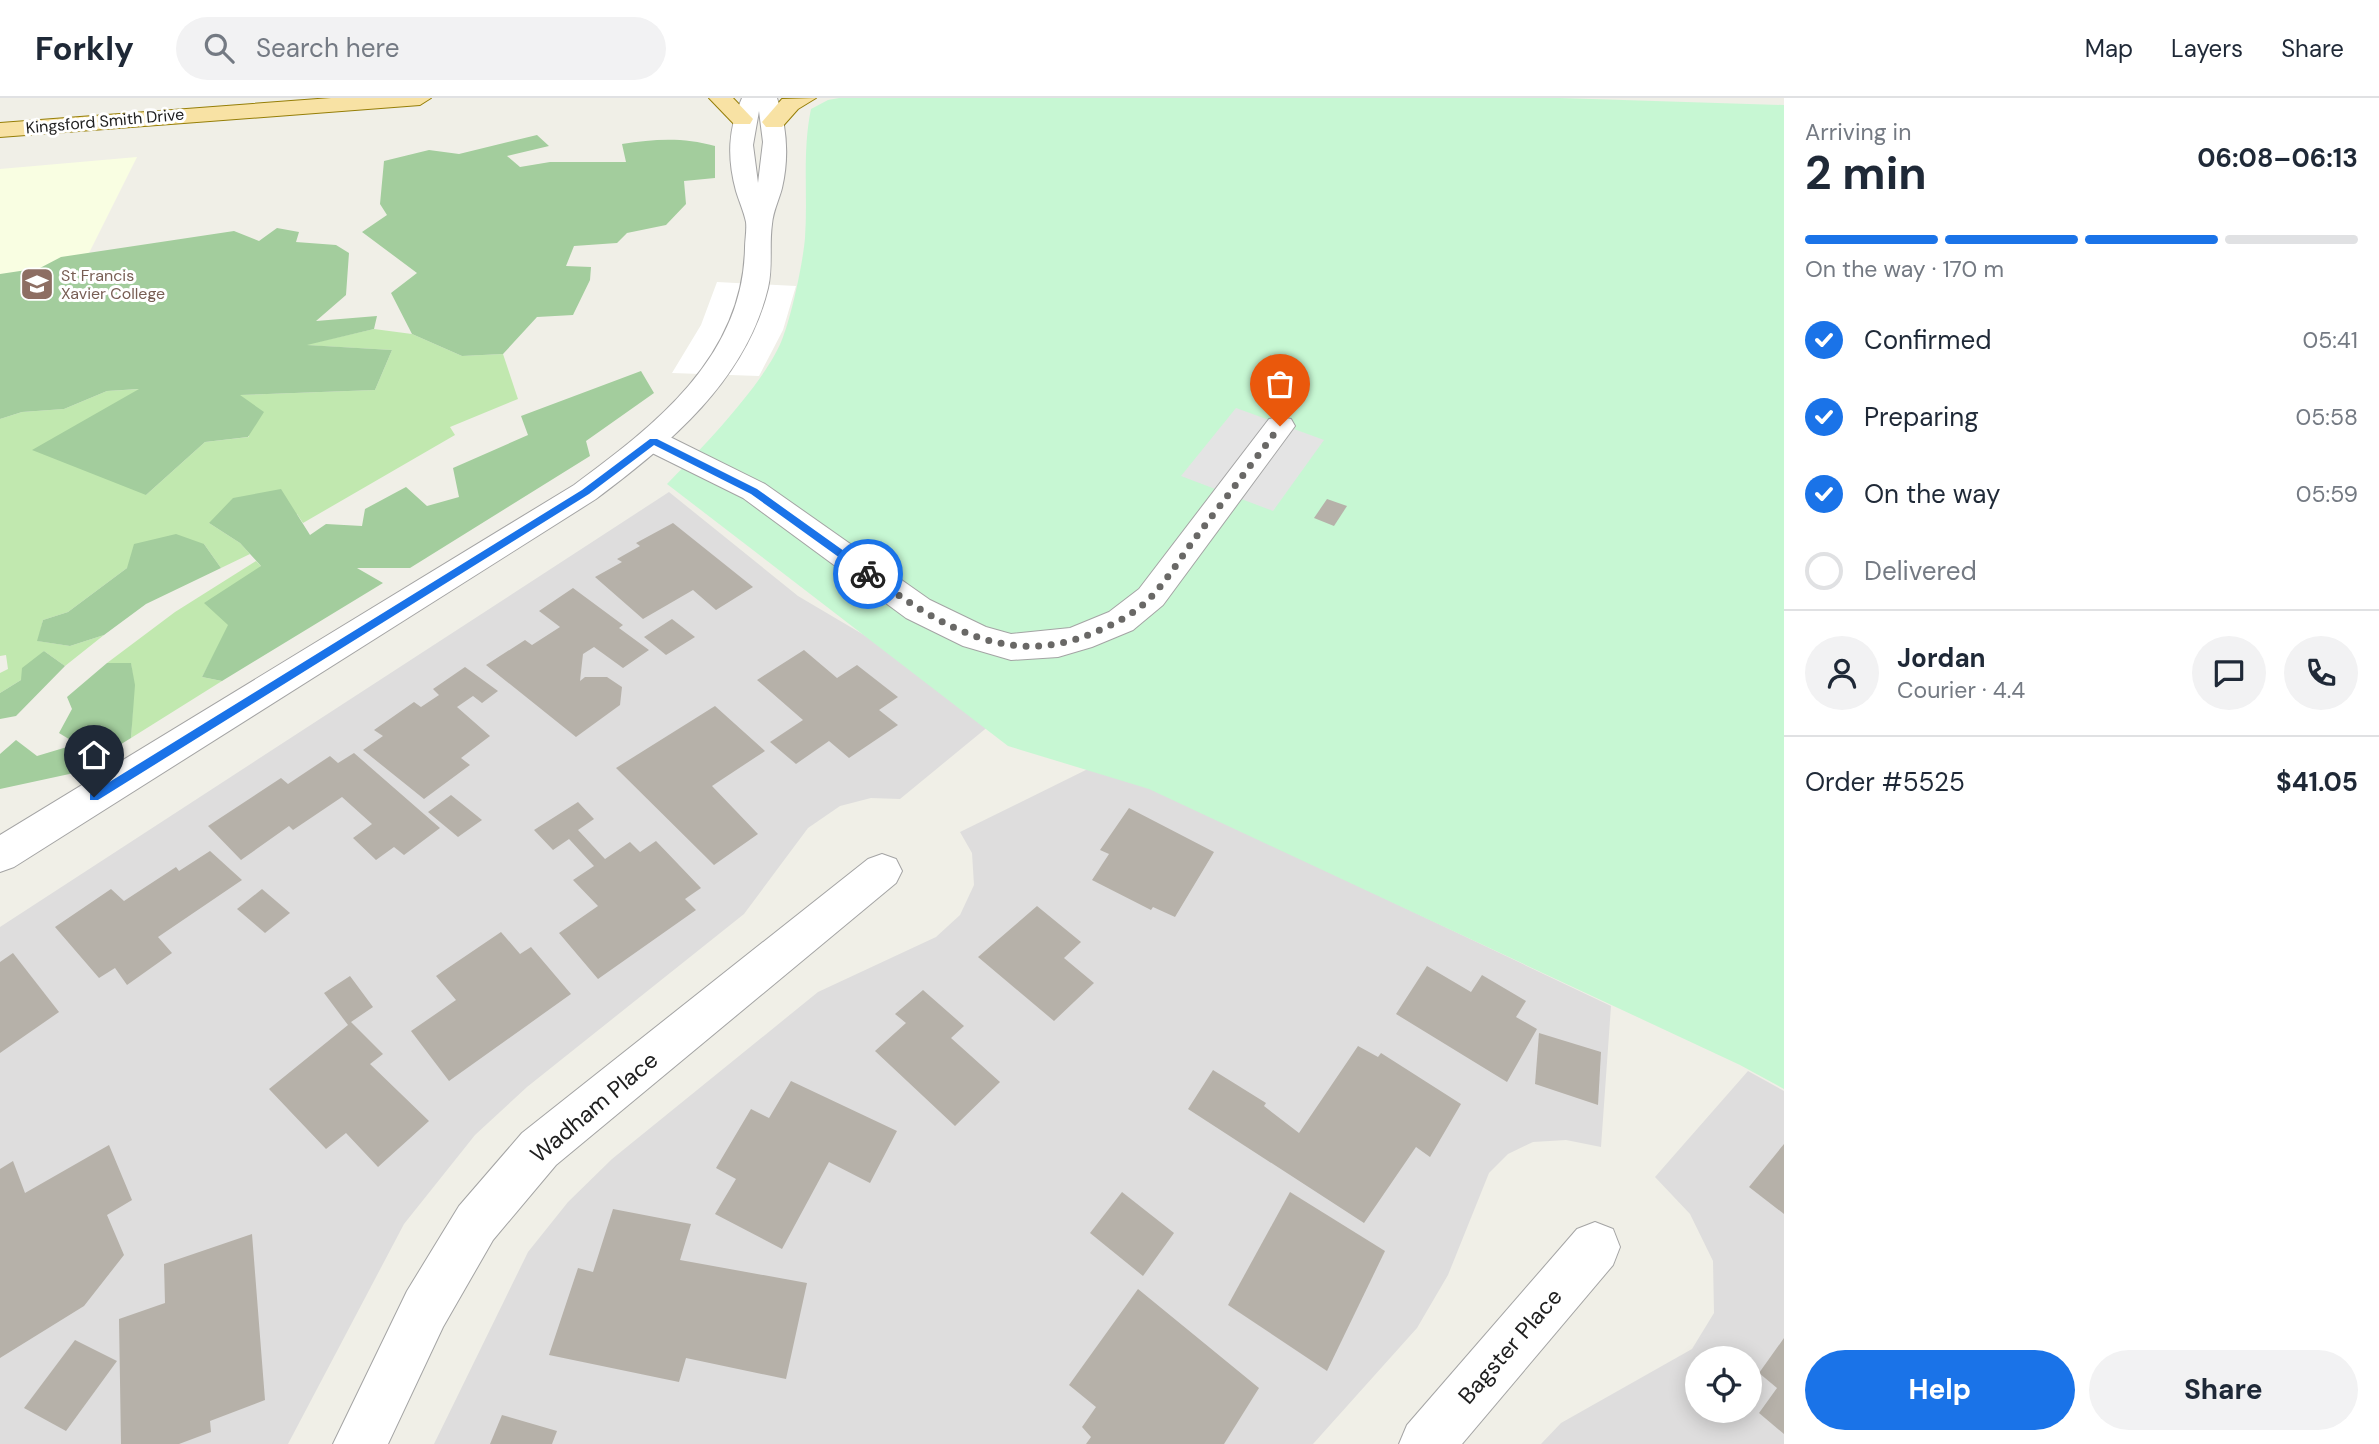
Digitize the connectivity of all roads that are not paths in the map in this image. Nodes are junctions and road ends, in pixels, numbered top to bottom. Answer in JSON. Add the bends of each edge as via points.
{"nodes":[{"id":1,"x":420,"y":98,"type":"edge"},
{"id":2,"x":720,"y":98,"type":"edge"},
{"id":3,"x":766,"y":98,"type":"edge"},
{"id":4,"x":805,"y":98,"type":"edge"},
{"id":5,"x":748,"y":108,"type":"edge"},
{"id":6,"x":774,"y":122,"type":"junction"},
{"id":7,"x":0,"y":130,"type":"edge"},
{"id":8,"x":759,"y":223,"type":"junction"},
{"id":9,"x":1280,"y":426,"type":"dead end"},
{"id":10,"x":653,"y":441,"type":"junction"},
{"id":11,"x":0,"y":855,"type":"edge"},
{"id":12,"x":882,"y":871,"type":"dead end"},
{"id":13,"x":1595,"y":1247,"type":"dead end"},
{"id":14,"x":360,"y":1444,"type":"edge"},
{"id":15,"x":1426,"y":1444,"type":"edge"}],
"edges":[{"from":1,"to":7,"type":"main road","name":"Kingsford Smith Drive"},
{"from":2,"to":5,"type":"main road"},
{"from":3,"to":6,"type":"street"},
{"from":4,"to":6,"type":"main road","via":[[789,104]]},
{"from":5,"to":8,"type":"street","via":[[742,178]]},
{"from":6,"to":8,"type":"street","via":[[771,185]]},
{"from":8,"to":10,"type":"street","via":[[756,285],[743,329],[688,408]]},
{"from":9,"to":10,"type":"street","via":[[1151,597],[1121,621],[1080,638],[1011,647],[975,637],[918,610],[754,491]]},
{"from":10,"to":11,"type":"street","via":[[585,492]]},
{"from":12,"to":14,"type":"street","name":"Wadham Place","via":[[539,1149],[475,1223],[425,1309]]},
{"from":13,"to":15,"type":"street","name":"Bagster Place"}]}
